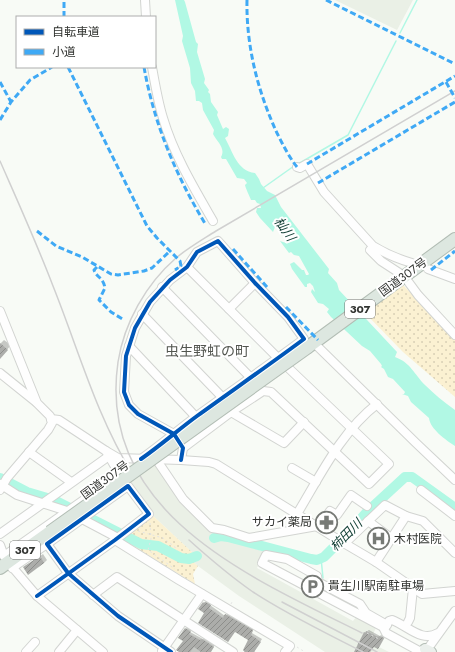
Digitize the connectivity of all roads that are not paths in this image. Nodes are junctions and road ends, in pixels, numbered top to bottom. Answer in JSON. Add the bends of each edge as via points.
{"nodes":[{"id":1,"x":145,"y":0,"type":"edge"},
{"id":2,"x":146,"y":16,"type":"edge"},
{"id":3,"x":152,"y":68,"type":"edge"},
{"id":4,"x":297,"y":167,"type":"dead end"},
{"id":5,"x":213,"y":221,"type":"dead end"},
{"id":6,"x":455,"y":239,"type":"edge"},
{"id":7,"x":373,"y":246,"type":"junction"},
{"id":8,"x":412,"y":263,"type":"dead end"},
{"id":9,"x":187,"y":267,"type":"junction"},
{"id":10,"x":428,"y":269,"type":"dead end"},
{"id":11,"x":401,"y":278,"type":"junction"},
{"id":12,"x":455,"y":279,"type":"edge"},
{"id":13,"x":255,"y":283,"type":"junction"},
{"id":14,"x":162,"y":288,"type":"junction"},
{"id":15,"x":229,"y":309,"type":"junction"},
{"id":16,"x":0,"y":311,"type":"edge"},
{"id":17,"x":142,"y":314,"type":"junction"},
{"id":18,"x":455,"y":335,"type":"edge"},
{"id":19,"x":314,"y":343,"type":"junction"},
{"id":20,"x":129,"y":346,"type":"junction"},
{"id":21,"x":278,"y":358,"type":"junction"},
{"id":22,"x":0,"y":373,"type":"edge"},
{"id":23,"x":251,"y":378,"type":"junction"},
{"id":24,"x":223,"y":398,"type":"junction"},
{"id":25,"x":37,"y":403,"type":"junction"},
{"id":26,"x":377,"y":404,"type":"junction"},
{"id":27,"x":231,"y":412,"type":"junction"},
{"id":28,"x":196,"y":417,"type":"junction"},
{"id":29,"x":51,"y":419,"type":"junction"},
{"id":30,"x":304,"y":422,"type":"junction"},
{"id":31,"x":352,"y":428,"type":"junction"},
{"id":32,"x":174,"y":434,"type":"junction"},
{"id":33,"x":183,"y":448,"type":"junction"},
{"id":34,"x":29,"y":452,"type":"junction"},
{"id":35,"x":335,"y":452,"type":"junction"},
{"id":36,"x":108,"y":454,"type":"junction"},
{"id":37,"x":141,"y":459,"type":"junction"},
{"id":38,"x":156,"y":459,"type":"junction"},
{"id":39,"x":181,"y":460,"type":"junction"},
{"id":40,"x":292,"y":468,"type":"dead end"},
{"id":41,"x":455,"y":480,"type":"edge"},
{"id":42,"x":71,"y":482,"type":"junction"},
{"id":43,"x":316,"y":482,"type":"junction"},
{"id":44,"x":2,"y":484,"type":"edge"},
{"id":45,"x":421,"y":490,"type":"dead end"},
{"id":46,"x":44,"y":502,"type":"junction"},
{"id":47,"x":367,"y":506,"type":"dead end"},
{"id":48,"x":71,"y":509,"type":"junction"},
{"id":49,"x":297,"y":514,"type":"junction"},
{"id":50,"x":406,"y":516,"type":"junction"},
{"id":51,"x":455,"y":516,"type":"edge"},
{"id":52,"x":82,"y":519,"type":"junction"},
{"id":53,"x":368,"y":521,"type":"junction"},
{"id":54,"x":318,"y":527,"type":"junction"},
{"id":55,"x":0,"y":534,"type":"edge"},
{"id":56,"x":122,"y":535,"type":"junction"},
{"id":57,"x":391,"y":538,"type":"junction"},
{"id":58,"x":341,"y":542,"type":"junction"},
{"id":59,"x":47,"y":544,"type":"junction"},
{"id":60,"x":0,"y":545,"type":"edge"},
{"id":61,"x":455,"y":553,"type":"edge"},
{"id":62,"x":376,"y":562,"type":"junction"},
{"id":63,"x":6,"y":564,"type":"edge"},
{"id":64,"x":68,"y":573,"type":"junction"},
{"id":65,"x":318,"y":582,"type":"junction"},
{"id":66,"x":413,"y":588,"type":"junction"},
{"id":67,"x":313,"y":590,"type":"junction"},
{"id":68,"x":455,"y":591,"type":"edge"},
{"id":69,"x":202,"y":594,"type":"junction"},
{"id":70,"x":93,"y":595,"type":"junction"},
{"id":71,"x":37,"y":596,"type":"junction"},
{"id":72,"x":455,"y":611,"type":"edge"},
{"id":73,"x":183,"y":620,"type":"junction"},
{"id":74,"x":408,"y":622,"type":"dead end"},
{"id":75,"x":386,"y":626,"type":"junction"},
{"id":76,"x":77,"y":630,"type":"junction"},
{"id":77,"x":438,"y":633,"type":"junction"},
{"id":78,"x":424,"y":637,"type":"junction"},
{"id":79,"x":35,"y":642,"type":"dead end"},
{"id":80,"x":95,"y":649,"type":"edge"},
{"id":81,"x":25,"y":651,"type":"edge"},
{"id":82,"x":166,"y":651,"type":"edge"},
{"id":83,"x":428,"y":651,"type":"edge"},
{"id":84,"x":59,"y":652,"type":"edge"},
{"id":85,"x":103,"y":652,"type":"edge"},
{"id":86,"x":233,"y":652,"type":"edge"},
{"id":87,"x":285,"y":652,"type":"edge"}],
"edges":[{"from":1,"to":2,"type":"street"},
{"from":3,"to":5,"type":"street","via":[[163,120],[193,186]]},
{"from":4,"to":7,"type":"street","via":[[307,164],[324,192]]},
{"from":6,"to":11,"type":"highway","name":"国道307号","number":"307"},
{"from":7,"to":8,"type":"street","via":[[397,259]]},
{"from":7,"to":11,"type":"street","via":[[370,250]]},
{"from":9,"to":13,"type":"street","via":[[197,252],[218,241]]},
{"from":9,"to":14,"type":"street"},
{"from":9,"to":15,"type":"street"},
{"from":10,"to":12,"type":"street"},
{"from":11,"to":18,"type":"street"},
{"from":11,"to":19,"type":"highway","name":"国道307号","number":"307"},
{"from":13,"to":15,"type":"street"},
{"from":13,"to":21,"type":"street","via":[[288,317],[304,339]]},
{"from":14,"to":17,"type":"street"},
{"from":14,"to":23,"type":"street"},
{"from":15,"to":21,"type":"street"},
{"from":16,"to":25,"type":"street"},
{"from":17,"to":20,"type":"street"},
{"from":17,"to":24,"type":"street"},
{"from":19,"to":26,"type":"street"},
{"from":19,"to":63,"type":"highway","name":"国道307号","number":"307","bridge":true},
{"from":20,"to":28,"type":"street"},
{"from":20,"to":32,"type":"street","via":[[125,368],[126,401],[138,414]]},
{"from":21,"to":23,"type":"street"},
{"from":21,"to":31,"type":"street"},
{"from":22,"to":25,"type":"street"},
{"from":23,"to":24,"type":"street"},
{"from":24,"to":28,"type":"street"},
{"from":25,"to":29,"type":"street"},
{"from":26,"to":31,"type":"street"},
{"from":26,"to":41,"type":"street"},
{"from":27,"to":30,"type":"street","via":[[284,443]]},
{"from":27,"to":30,"type":"street","via":[[268,390]]},
{"from":27,"to":33,"type":"street"},
{"from":28,"to":32,"type":"street"},
{"from":29,"to":34,"type":"street","via":[[48,430]]},
{"from":29,"to":36,"type":"street","via":[[60,420]]},
{"from":30,"to":35,"type":"street"},
{"from":31,"to":35,"type":"street"},
{"from":31,"to":35,"type":"street","via":[[388,464],[369,484]]},
{"from":32,"to":33,"type":"street"},
{"from":32,"to":37,"type":"street"},
{"from":33,"to":39,"type":"street"},
{"from":34,"to":42,"type":"street"},
{"from":34,"to":44,"type":"street"},
{"from":35,"to":43,"type":"street"},
{"from":36,"to":37,"type":"street","via":[[118,458]]},
{"from":36,"to":42,"type":"street"},
{"from":36,"to":48,"type":"street","via":[[117,470],[115,478]]},
{"from":37,"to":38,"type":"street"},
{"from":38,"to":39,"type":"street"},
{"from":38,"to":54,"type":"street","via":[[183,499],[212,528],[249,538]]},
{"from":39,"to":49,"type":"street","via":[[216,464]]},
{"from":40,"to":43,"type":"street"},
{"from":42,"to":46,"type":"street"},
{"from":43,"to":49,"type":"street"},
{"from":44,"to":46,"type":"street","via":[[17,495]]},
{"from":45,"to":51,"type":"street"},
{"from":46,"to":48,"type":"street"},
{"from":46,"to":55,"type":"street"},
{"from":47,"to":54,"type":"street","via":[[350,495],[337,515],[330,511]]},
{"from":48,"to":52,"type":"street"},
{"from":48,"to":63,"type":"street"},
{"from":49,"to":54,"type":"street"},
{"from":50,"to":53,"type":"street","via":[[385,505]]},
{"from":50,"to":57,"type":"street"},
{"from":50,"to":61,"type":"street","via":[[423,522]]},
{"from":52,"to":56,"type":"street"},
{"from":52,"to":56,"type":"street","via":[[128,486],[148,514]]},
{"from":52,"to":59,"type":"street"},
{"from":53,"to":57,"type":"street"},
{"from":53,"to":58,"type":"street"},
{"from":54,"to":58,"type":"street"},
{"from":56,"to":64,"type":"street"},
{"from":56,"to":69,"type":"street","via":[[179,580]]},
{"from":57,"to":62,"type":"street"},
{"from":58,"to":62,"type":"street"},
{"from":59,"to":63,"type":"street"},
{"from":59,"to":64,"type":"street"},
{"from":60,"to":63,"type":"street"},
{"from":62,"to":66,"type":"street"},
{"from":63,"to":71,"type":"street"},
{"from":64,"to":70,"type":"street"},
{"from":64,"to":71,"type":"street"},
{"from":65,"to":67,"type":"street"},
{"from":65,"to":67,"type":"street","via":[[317,576],[287,559],[266,555],[262,563]]},
{"from":65,"to":75,"type":"street","via":[[360,604],[366,613]]},
{"from":66,"to":68,"type":"street","via":[[422,594]]},
{"from":66,"to":74,"type":"street"},
{"from":67,"to":75,"type":"street"},
{"from":69,"to":73,"type":"street"},
{"from":69,"to":87,"type":"street","via":[[290,646]]},
{"from":70,"to":73,"type":"street","via":[[117,577]]},
{"from":70,"to":82,"type":"street"},
{"from":71,"to":76,"type":"street"},
{"from":72,"to":77,"type":"street"},
{"from":73,"to":82,"type":"street"},
{"from":73,"to":86,"type":"street"},
{"from":75,"to":78,"type":"street","via":[[392,620]]},
{"from":75,"to":83,"type":"street","via":[[386,633],[419,651]]},
{"from":76,"to":80,"type":"street"},
{"from":76,"to":84,"type":"street"},
{"from":77,"to":78,"type":"street"},
{"from":77,"to":83,"type":"street"},
{"from":78,"to":83,"type":"street"},
{"from":79,"to":81,"type":"street"},
{"from":80,"to":85,"type":"street"}]}
